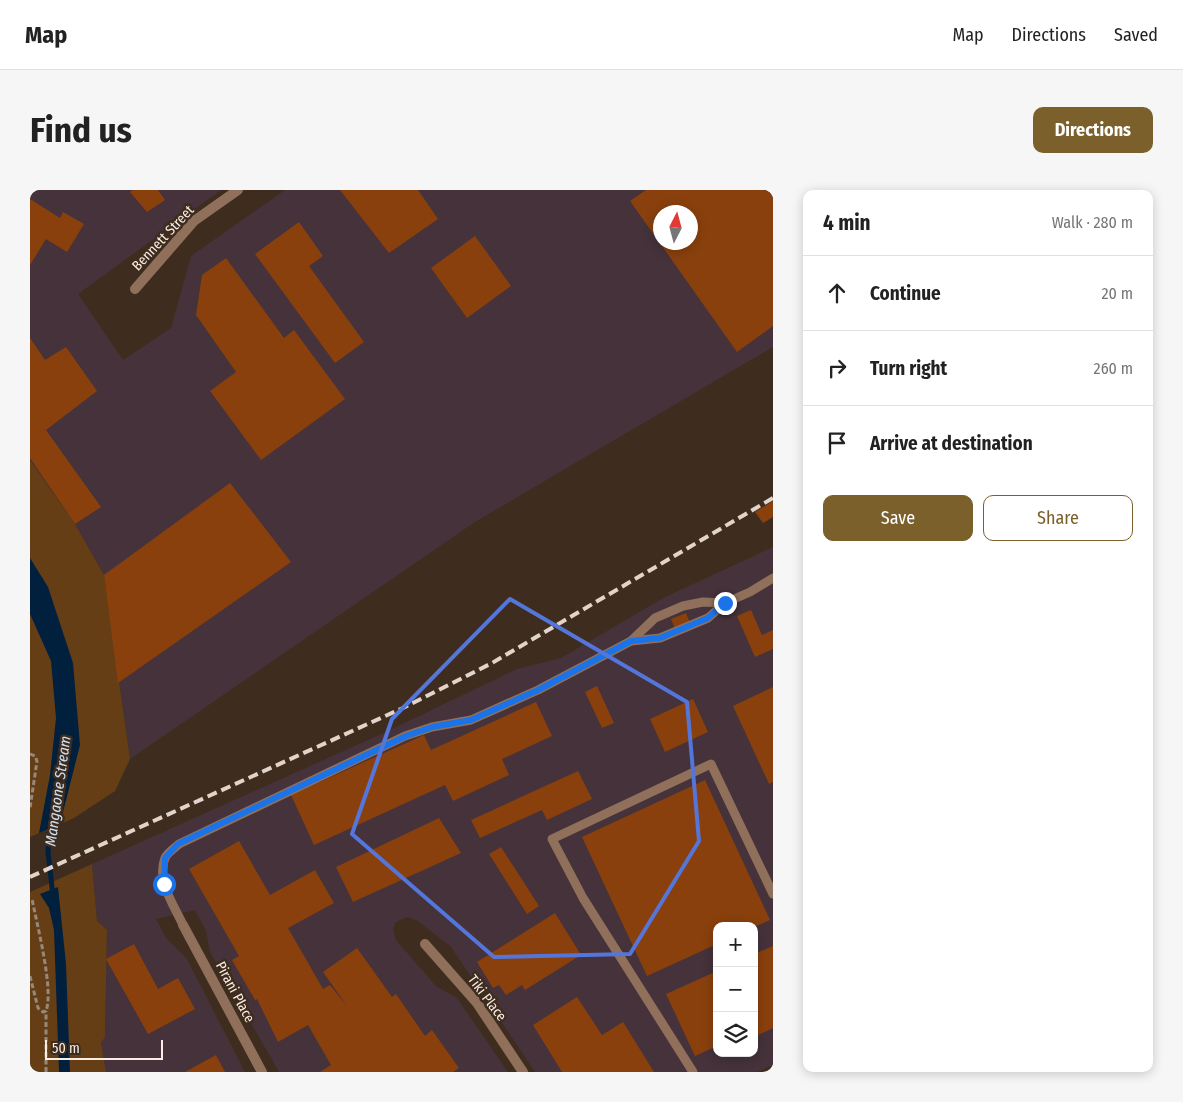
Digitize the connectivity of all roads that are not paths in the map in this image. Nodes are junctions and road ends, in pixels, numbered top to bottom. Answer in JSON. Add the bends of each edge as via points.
{"nodes":[{"id":1,"x":238,"y":190,"type":"edge"},
{"id":2,"x":135,"y":289,"type":"dead end"},
{"id":3,"x":773,"y":578,"type":"edge"},
{"id":4,"x":725,"y":603,"type":"junction"},
{"id":5,"x":631,"y":641,"type":"junction"},
{"id":6,"x":773,"y":894,"type":"edge"},
{"id":7,"x":183,"y":925,"type":"joint"},
{"id":8,"x":425,"y":944,"type":"dead end"},
{"id":9,"x":262,"y":1072,"type":"edge"},
{"id":10,"x":522,"y":1072,"type":"edge"},
{"id":11,"x":693,"y":1072,"type":"edge"}],
"edges":[{"from":1,"to":2,"type":"street","name":"Bennett Street","via":[[194,221]]},
{"from":3,"to":4,"type":"lane"},
{"from":4,"to":5,"type":"lane","via":[[708,618],[660,638]]},
{"from":4,"to":5,"type":"lane","via":[[703,602],[684,606],[655,618]]},
{"from":5,"to":7,"type":"lane","via":[[538,690],[471,720],[432,727],[406,736],[178,844],[165,858],[163,876]]},
{"from":6,"to":11,"type":"lane","via":[[710,764],[552,839],[583,898]]},
{"from":7,"to":9,"type":"street","name":"Pirani Place"},
{"from":8,"to":10,"type":"street","name":"Tiki Place","via":[[477,1003]]}]}
